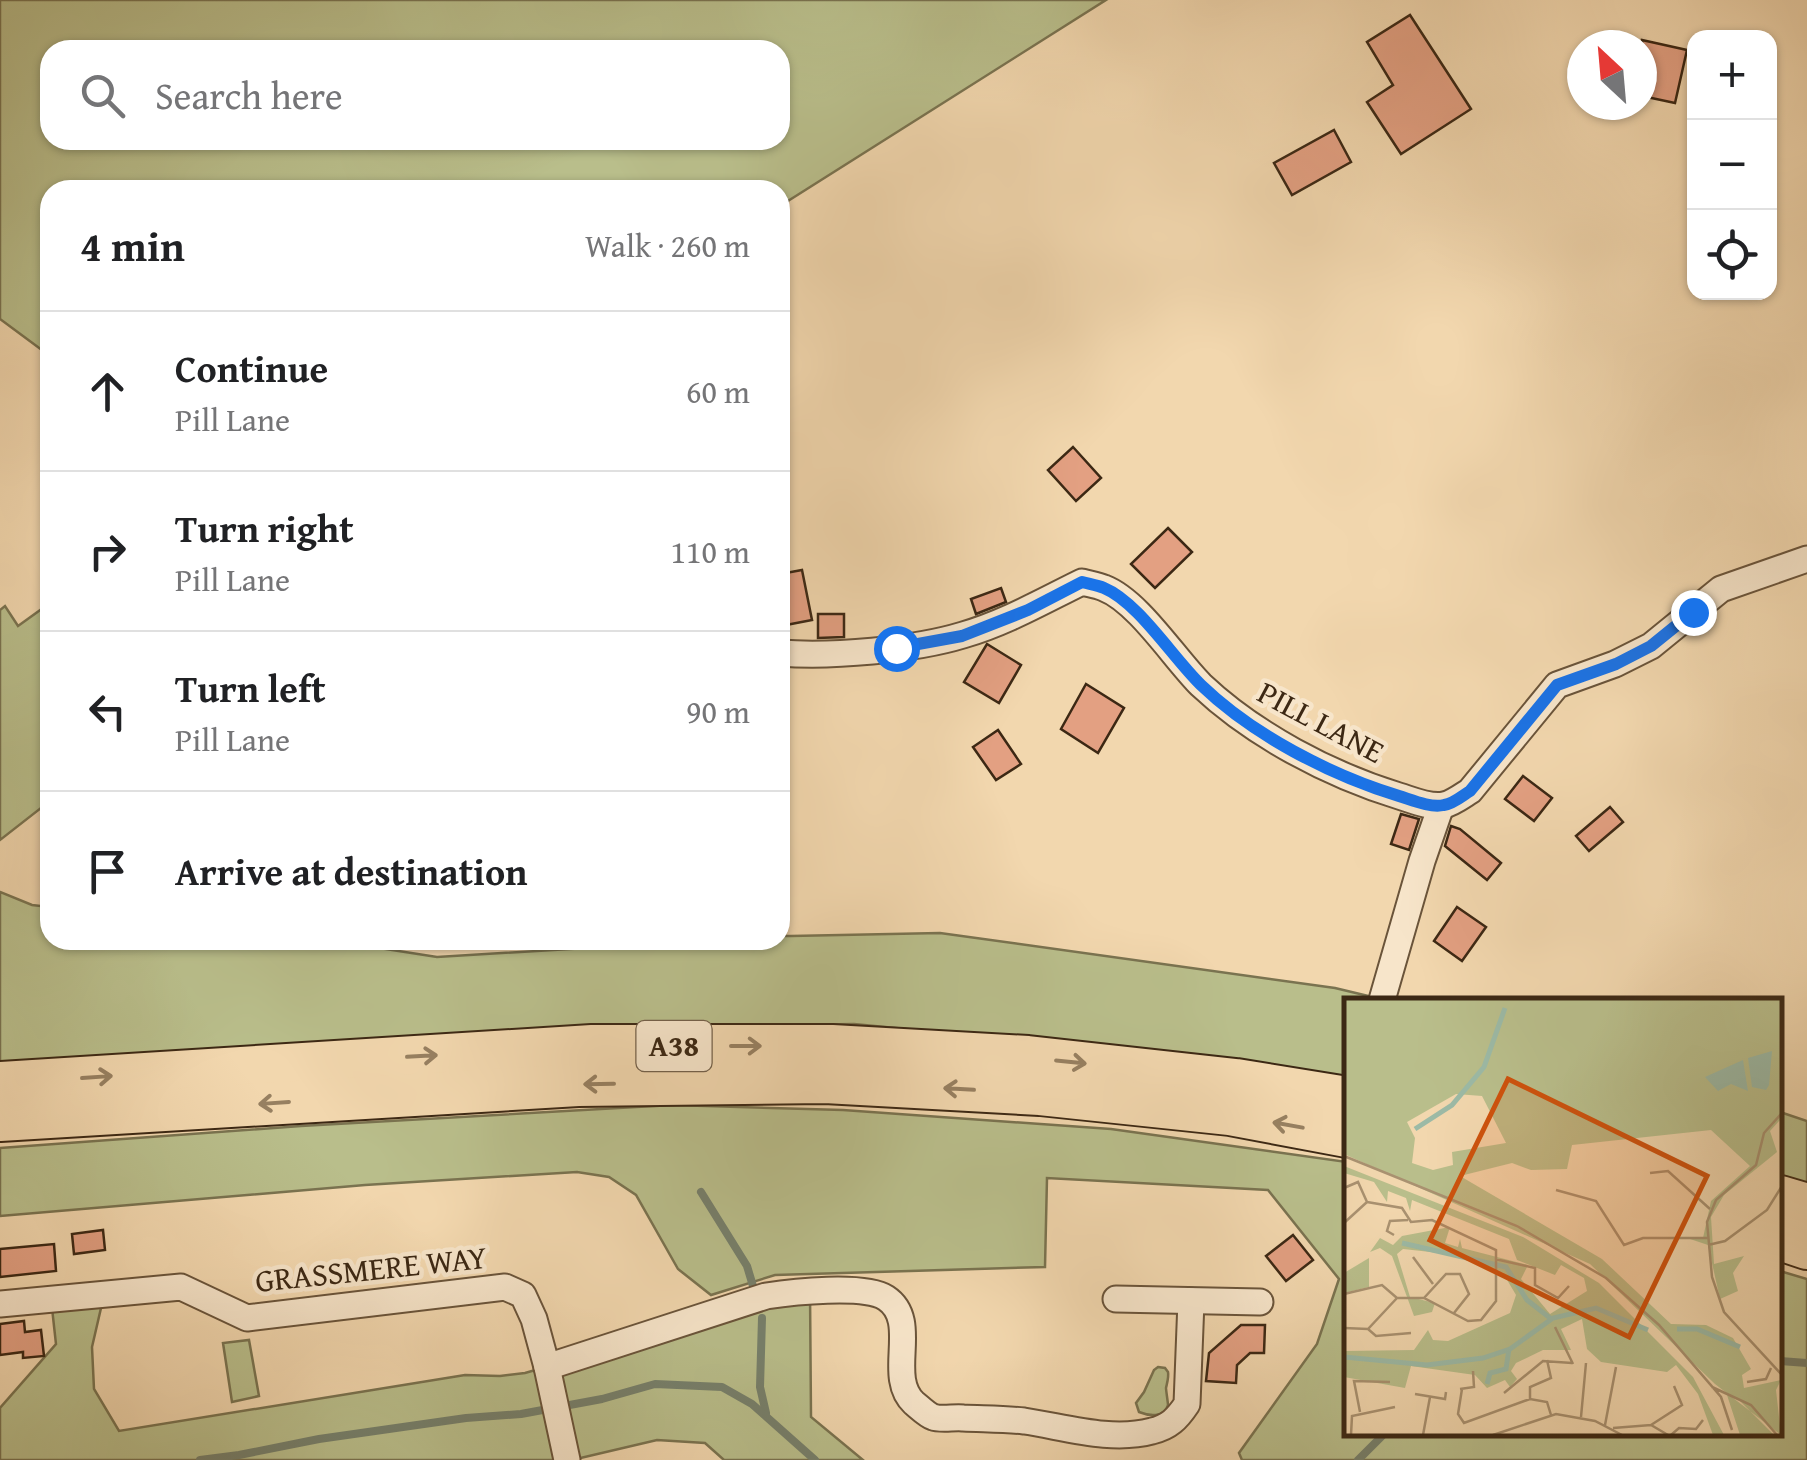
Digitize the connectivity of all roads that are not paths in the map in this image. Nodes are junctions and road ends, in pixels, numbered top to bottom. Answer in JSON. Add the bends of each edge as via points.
{"nodes":[{"id":1,"x":1807,"y":558,"type":"edge"},
{"id":2,"x":790,"y":653,"type":"edge"},
{"id":3,"x":1442,"y":806,"type":"junction"},
{"id":4,"x":1383,"y":998,"type":"edge"},
{"id":5,"x":0,"y":1083,"type":"edge"},
{"id":6,"x":1344,"y":1098,"type":"edge"},
{"id":7,"x":0,"y":1120,"type":"edge"},
{"id":8,"x":1344,"y":1135,"type":"edge"},
{"id":9,"x":1782,"y":1198,"type":"edge"},
{"id":10,"x":1807,"y":1205,"type":"edge"},
{"id":11,"x":1782,"y":1240,"type":"edge"},
{"id":12,"x":1807,"y":1248,"type":"edge"},
{"id":13,"x":1116,"y":1299,"type":"dead end"},
{"id":14,"x":1191,"y":1301,"type":"junction"},
{"id":15,"x":1260,"y":1302,"type":"dead end"},
{"id":16,"x":0,"y":1304,"type":"edge"},
{"id":17,"x":549,"y":1379,"type":"junction"},
{"id":18,"x":566,"y":1460,"type":"edge"}],
"edges":[{"from":1,"to":3,"type":"street","via":[[1721,590],[1651,646],[1557,685],[1470,791]]},
{"from":2,"to":3,"type":"street","name":"PILL LANE","via":[[896,648],[962,636],[1082,582],[1106,588],[1132,607],[1199,683],[1257,728],[1364,785]]},
{"from":3,"to":4,"type":"street"},
{"from":5,"to":6,"type":"highway","number":"A38","one_way":true,"via":[[592,1046],[832,1046],[1028,1057]]},
{"from":8,"to":7,"type":"highway","number":"A38","one_way":true,"via":[[1230,1114],[1040,1094],[825,1082],[578,1085]]},
{"from":9,"to":10,"type":"highway"},
{"from":11,"to":12,"type":"highway"},
{"from":13,"to":14,"type":"street"},
{"from":14,"to":15,"type":"street"},
{"from":14,"to":17,"type":"street","via":[[1187,1404],[1166,1428],[1147,1433],[934,1418],[911,1400],[902,1378],[899,1312],[870,1291],[766,1296]]},
{"from":16,"to":17,"type":"street","name":"GRASSMERE WAY","via":[[181,1287],[247,1318],[505,1287],[523,1294]]},
{"from":17,"to":18,"type":"street","name":"GRASSMERE WAY"}]}
